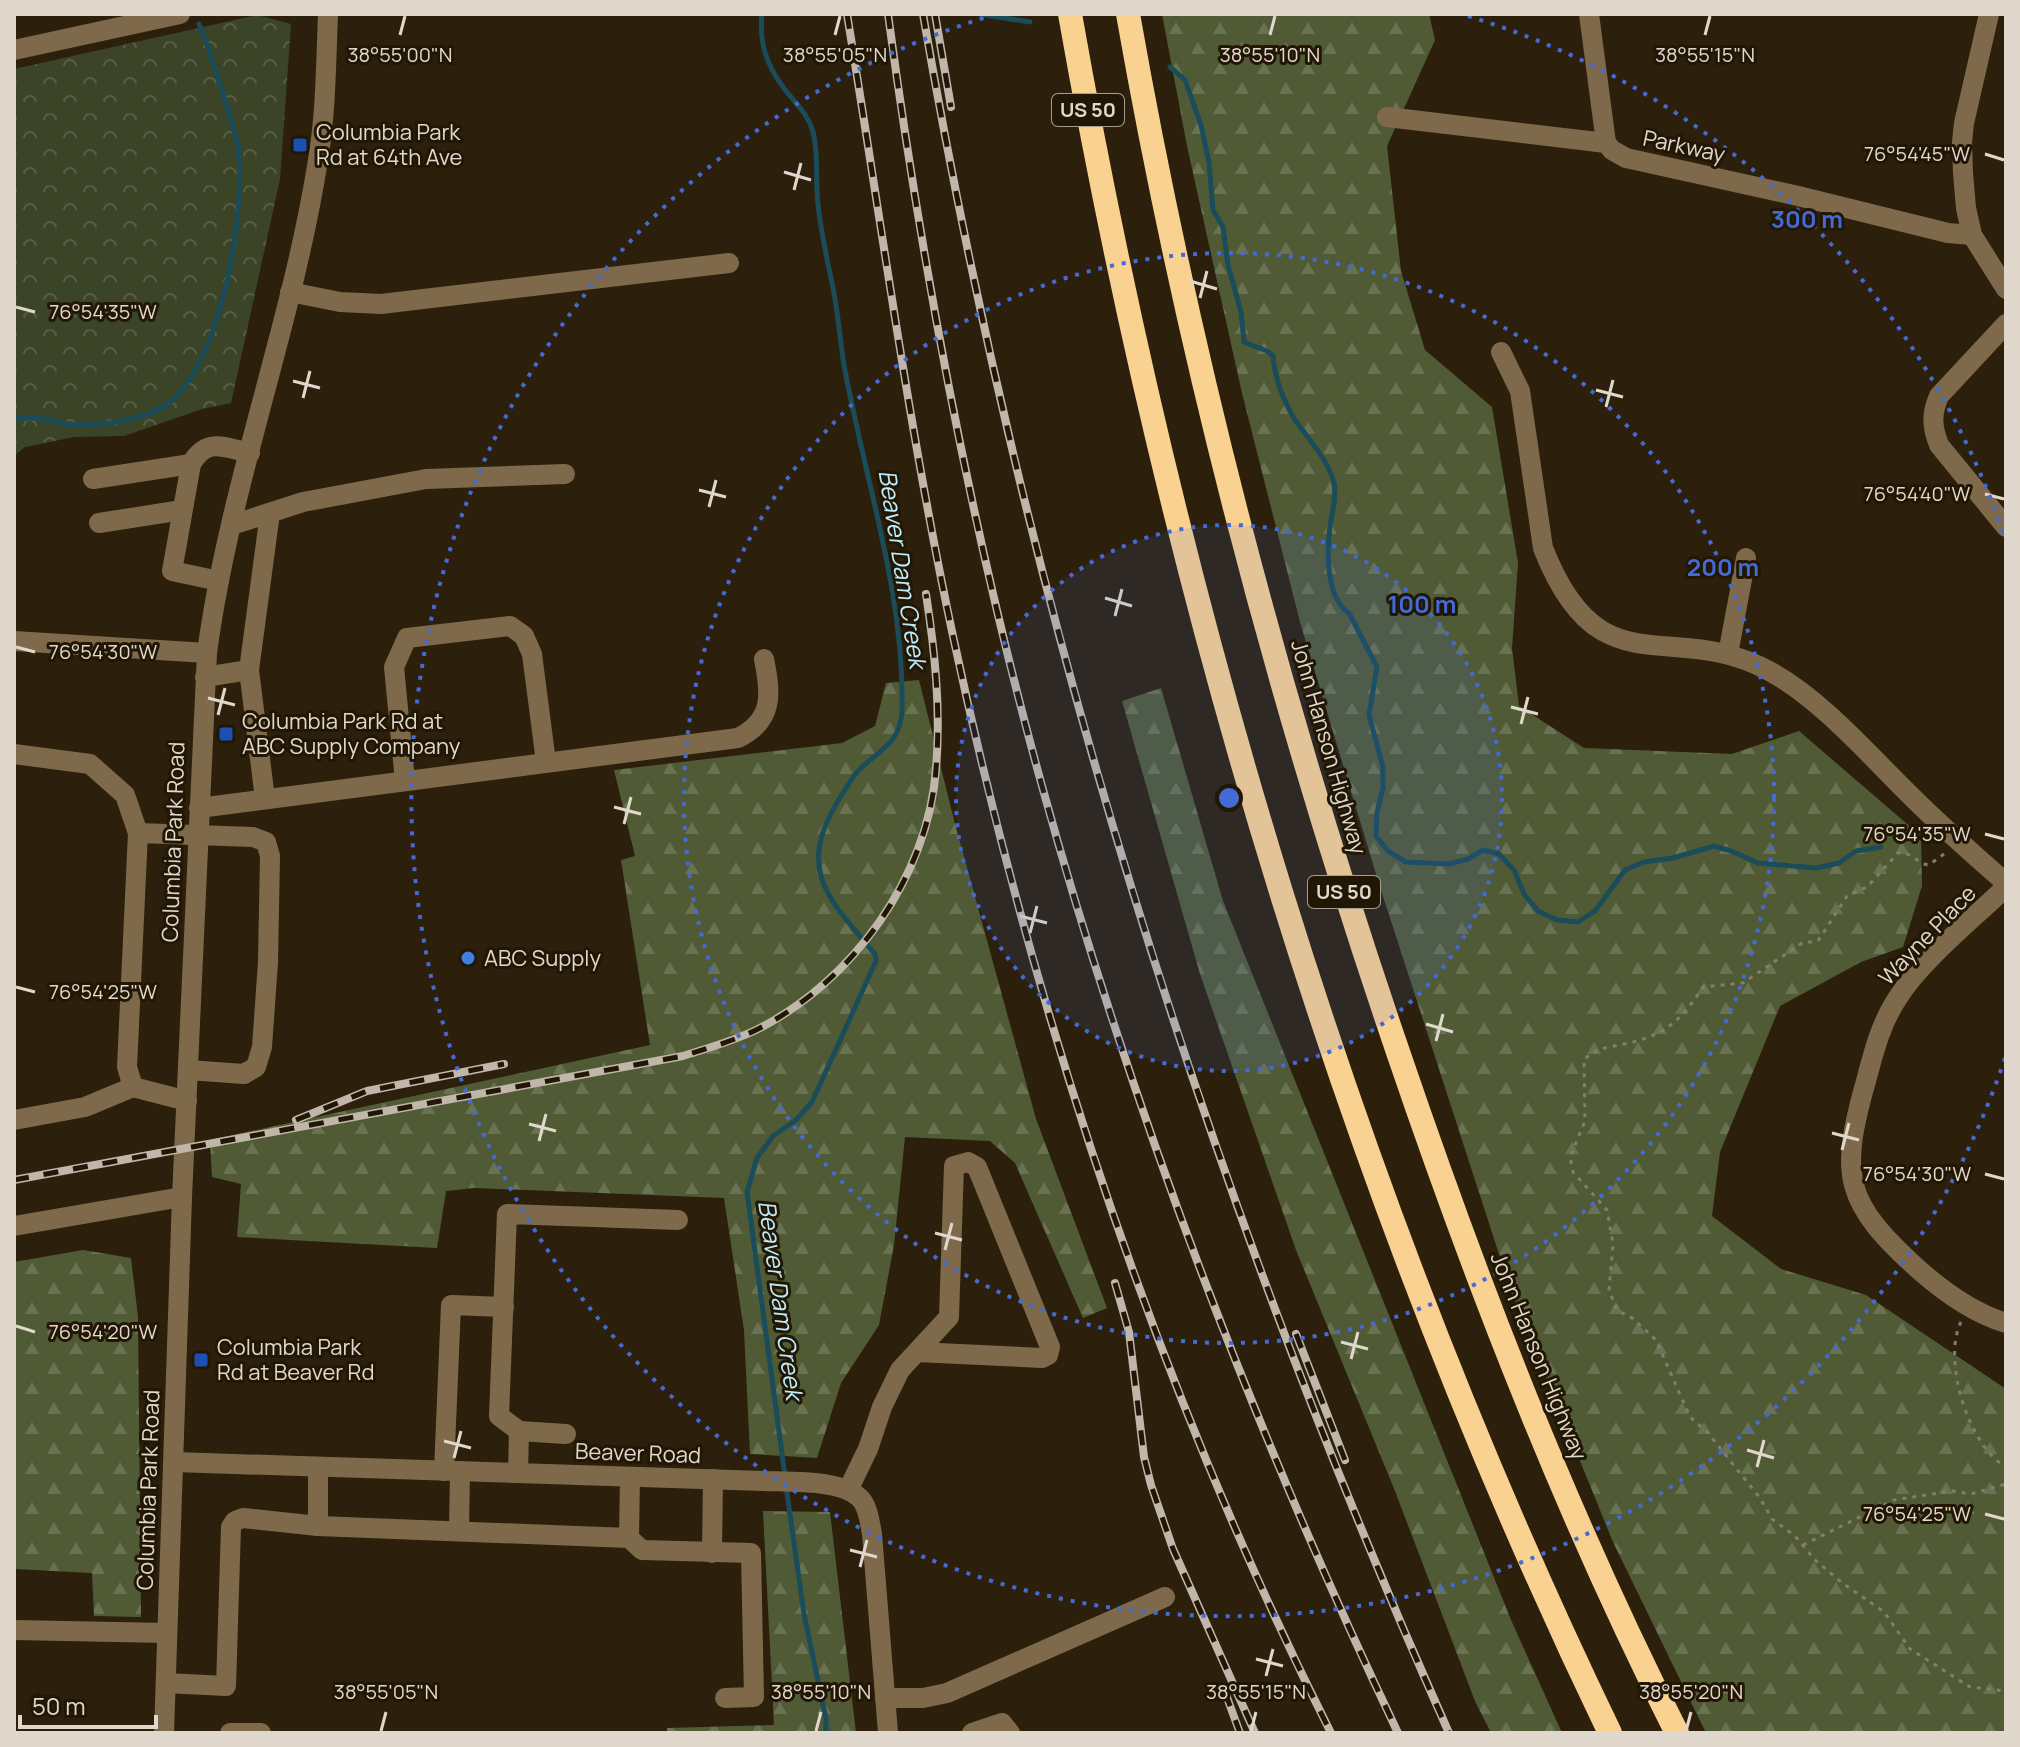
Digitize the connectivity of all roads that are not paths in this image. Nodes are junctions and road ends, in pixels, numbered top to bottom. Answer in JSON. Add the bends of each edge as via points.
{"nodes":[{"id":1,"x":180,"y":14,"type":"edge"},
{"id":2,"x":328,"y":14,"type":"edge"},
{"id":3,"x":1056,"y":14,"type":"edge"},
{"id":4,"x":1070,"y":14,"type":"edge"},
{"id":5,"x":1128,"y":14,"type":"edge"},
{"id":6,"x":1589,"y":14,"type":"edge"},
{"id":7,"x":1989,"y":14,"type":"edge"},
{"id":8,"x":14,"y":50,"type":"edge"},
{"id":9,"x":1387,"y":117,"type":"dead end"},
{"id":10,"x":1606,"y":143,"type":"junction"},
{"id":11,"x":1106,"y":205,"type":"junction"},
{"id":12,"x":1972,"y":235,"type":"junction"},
{"id":13,"x":729,"y":263,"type":"dead end"},
{"id":14,"x":2006,"y":289,"type":"edge"},
{"id":15,"x":290,"y":292,"type":"junction"},
{"id":16,"x":2006,"y":324,"type":"edge"},
{"id":17,"x":1501,"y":352,"type":"dead end"},
{"id":18,"x":250,"y":453,"type":"junction"},
{"id":19,"x":191,"y":464,"type":"junction"},
{"id":20,"x":565,"y":474,"type":"dead end"},
{"id":21,"x":93,"y":479,"type":"dead end"},
{"id":22,"x":182,"y":510,"type":"junction"},
{"id":23,"x":270,"y":513,"type":"junction"},
{"id":24,"x":99,"y":523,"type":"dead end"},
{"id":25,"x":232,"y":525,"type":"junction"},
{"id":26,"x":2006,"y":527,"type":"edge"},
{"id":27,"x":1746,"y":558,"type":"dead end"},
{"id":28,"x":219,"y":581,"type":"junction"},
{"id":29,"x":14,"y":641,"type":"edge"},
{"id":30,"x":207,"y":653,"type":"junction"},
{"id":31,"x":1728,"y":654,"type":"junction"},
{"id":32,"x":764,"y":659,"type":"dead end"},
{"id":33,"x":249,"y":670,"type":"junction"},
{"id":34,"x":205,"y":677,"type":"junction"},
{"id":35,"x":14,"y":754,"type":"edge"},
{"id":36,"x":546,"y":762,"type":"junction"},
{"id":37,"x":405,"y":781,"type":"junction"},
{"id":38,"x":265,"y":799,"type":"junction"},
{"id":39,"x":199,"y":808,"type":"junction"},
{"id":40,"x":138,"y":833,"type":"junction"},
{"id":41,"x":197,"y":836,"type":"junction"},
{"id":42,"x":2006,"y":885,"type":"edge"},
{"id":43,"x":188,"y":1070,"type":"junction"},
{"id":44,"x":133,"y":1087,"type":"junction"},
{"id":45,"x":187,"y":1101,"type":"junction"},
{"id":46,"x":14,"y":1120,"type":"edge"},
{"id":47,"x":182,"y":1197,"type":"junction"},
{"id":48,"x":678,"y":1220,"type":"dead end"},
{"id":49,"x":14,"y":1226,"type":"edge"},
{"id":50,"x":504,"y":1307,"type":"junction"},
{"id":51,"x":2006,"y":1323,"type":"edge"},
{"id":52,"x":917,"y":1352,"type":"junction"},
{"id":53,"x":519,"y":1431,"type":"junction"},
{"id":54,"x":566,"y":1434,"type":"dead end"},
{"id":55,"x":174,"y":1462,"type":"junction"},
{"id":56,"x":318,"y":1467,"type":"junction"},
{"id":57,"x":452,"y":1471,"type":"junction"},
{"id":58,"x":518,"y":1473,"type":"junction"},
{"id":59,"x":630,"y":1477,"type":"junction"},
{"id":60,"x":713,"y":1479,"type":"junction"},
{"id":61,"x":848,"y":1490,"type":"junction"},
{"id":62,"x":318,"y":1526,"type":"junction"},
{"id":63,"x":459,"y":1531,"type":"junction"},
{"id":64,"x":629,"y":1538,"type":"junction"},
{"id":65,"x":712,"y":1553,"type":"junction"},
{"id":66,"x":1165,"y":1597,"type":"dead end"},
{"id":67,"x":14,"y":1630,"type":"edge"},
{"id":68,"x":167,"y":1633,"type":"junction"},
{"id":69,"x":166,"y":1683,"type":"junction"},
{"id":70,"x":725,"y":1698,"type":"dead end"},
{"id":71,"x":885,"y":1698,"type":"junction"},
{"id":72,"x":164,"y":1733,"type":"edge"},
{"id":73,"x":230,"y":1733,"type":"edge"},
{"id":74,"x":261,"y":1733,"type":"edge"},
{"id":75,"x":888,"y":1733,"type":"edge"},
{"id":76,"x":972,"y":1733,"type":"edge"},
{"id":77,"x":1010,"y":1733,"type":"edge"},
{"id":78,"x":1610,"y":1733,"type":"edge"},
{"id":79,"x":1677,"y":1733,"type":"edge"}],
"edges":[{"from":1,"to":8,"type":"street"},
{"from":2,"to":15,"type":"street","name":"Columbia Park Road","via":[[318,159]]},
{"from":3,"to":11,"type":"highway","via":[[1067,80]]},
{"from":4,"to":11,"type":"highway","number":"US 50"},
{"from":5,"to":79,"type":"highway","name":"John Hanson Highway","number":"US 50","via":[[1211,411],[1338,873],[1428,1140],[1505,1343],[1578,1522]]},
{"from":6,"to":10,"type":"street"},
{"from":7,"to":12,"type":"street","via":[[1962,142]]},
{"from":9,"to":10,"type":"street","name":"Parkway"},
{"from":10,"to":12,"type":"street","name":"Parkway","via":[[1626,158]]},
{"from":11,"to":78,"type":"highway","number":"US 50","via":[[1189,563],[1248,778],[1317,998],[1461,1396]]},
{"from":12,"to":14,"type":"street"},
{"from":13,"to":15,"type":"street","via":[[381,304]]},
{"from":15,"to":18,"type":"street","name":"Columbia Park Road"},
{"from":16,"to":26,"type":"street","via":[[1939,396],[1933,410],[1939,445]]},
{"from":17,"to":31,"type":"street","via":[[1520,391],[1543,548],[1567,597],[1595,627],[1636,645]]},
{"from":18,"to":19,"type":"street","via":[[212,445],[198,452]]},
{"from":18,"to":25,"type":"street","name":"Columbia Park Road"},
{"from":19,"to":21,"type":"street"},
{"from":19,"to":22,"type":"street"},
{"from":20,"to":23,"type":"street","via":[[426,479]]},
{"from":22,"to":24,"type":"street"},
{"from":22,"to":28,"type":"street","via":[[172,571]]},
{"from":23,"to":25,"type":"street"},
{"from":23,"to":33,"type":"street"},
{"from":25,"to":28,"type":"street","name":"Columbia Park Road"},
{"from":27,"to":31,"type":"street"},
{"from":28,"to":30,"type":"street","name":"Columbia Park Road"},
{"from":29,"to":30,"type":"street"},
{"from":30,"to":34,"type":"street","name":"Columbia Park Road"},
{"from":31,"to":42,"type":"street","via":[[1769,670],[1803,693]]},
{"from":32,"to":36,"type":"street","via":[[767,707],[758,725],[738,738]]},
{"from":33,"to":34,"type":"street"},
{"from":33,"to":38,"type":"street"},
{"from":34,"to":39,"type":"street","name":"Columbia Park Road"},
{"from":35,"to":40,"type":"street","via":[[90,764],[125,795]]},
{"from":36,"to":37,"type":"street"},
{"from":36,"to":37,"type":"street","via":[[532,654],[524,636],[510,626],[407,638],[394,667]]},
{"from":37,"to":38,"type":"street"},
{"from":38,"to":39,"type":"street"},
{"from":39,"to":41,"type":"street","name":"Columbia Park Road"},
{"from":40,"to":41,"type":"street"},
{"from":40,"to":44,"type":"street","via":[[127,1067]]},
{"from":41,"to":43,"type":"street","name":"Columbia Park Road"},
{"from":41,"to":43,"type":"street","via":[[266,842],[268,962],[256,1067],[244,1074]]},
{"from":42,"to":51,"type":"street","name":"Wayne Place","via":[[1919,971],[1884,1019],[1850,1153],[1852,1180],[1871,1223],[1927,1277],[1971,1309]]},
{"from":43,"to":45,"type":"street","name":"Columbia Park Road"},
{"from":44,"to":45,"type":"street"},
{"from":44,"to":46,"type":"street","via":[[85,1107]]},
{"from":45,"to":47,"type":"street","name":"Columbia Park Road"},
{"from":47,"to":49,"type":"street"},
{"from":47,"to":55,"type":"street","name":"Columbia Park Road"},
{"from":48,"to":50,"type":"street","via":[[507,1214]]},
{"from":50,"to":53,"type":"street","via":[[499,1416]]},
{"from":50,"to":57,"type":"street","via":[[451,1305]]},
{"from":52,"to":52,"type":"street","via":[[949,1317],[954,1166],[968,1162],[977,1167],[1050,1347],[1048,1355]]},
{"from":52,"to":61,"type":"street","via":[[900,1370]]},
{"from":53,"to":54,"type":"street"},
{"from":53,"to":58,"type":"street"},
{"from":55,"to":56,"type":"street","name":"Beaver Road"},
{"from":55,"to":68,"type":"street","name":"Columbia Park Road"},
{"from":56,"to":57,"type":"street","name":"Beaver Road"},
{"from":56,"to":62,"type":"street"},
{"from":57,"to":58,"type":"street","name":"Beaver Road"},
{"from":57,"to":63,"type":"street"},
{"from":58,"to":59,"type":"street","name":"Beaver Road"},
{"from":59,"to":60,"type":"street","name":"Beaver Road"},
{"from":59,"to":64,"type":"street"},
{"from":60,"to":61,"type":"street","name":"Beaver Road"},
{"from":60,"to":65,"type":"street"},
{"from":61,"to":71,"type":"street","via":[[865,1504],[872,1534]]},
{"from":62,"to":63,"type":"street"},
{"from":62,"to":69,"type":"street","via":[[235,1521],[226,1686]]},
{"from":63,"to":64,"type":"street"},
{"from":64,"to":65,"type":"street","via":[[642,1550]]},
{"from":65,"to":70,"type":"street","via":[[751,1553],[754,1697]]},
{"from":66,"to":71,"type":"street","via":[[947,1693]]},
{"from":67,"to":68,"type":"street"},
{"from":68,"to":69,"type":"street","name":"Columbia Park Road"},
{"from":69,"to":72,"type":"street","name":"Columbia Park Road"},
{"from":71,"to":75,"type":"street"},
{"from":73,"to":74,"type":"street"},
{"from":76,"to":77,"type":"street","via":[[1002,1723]]}]}
